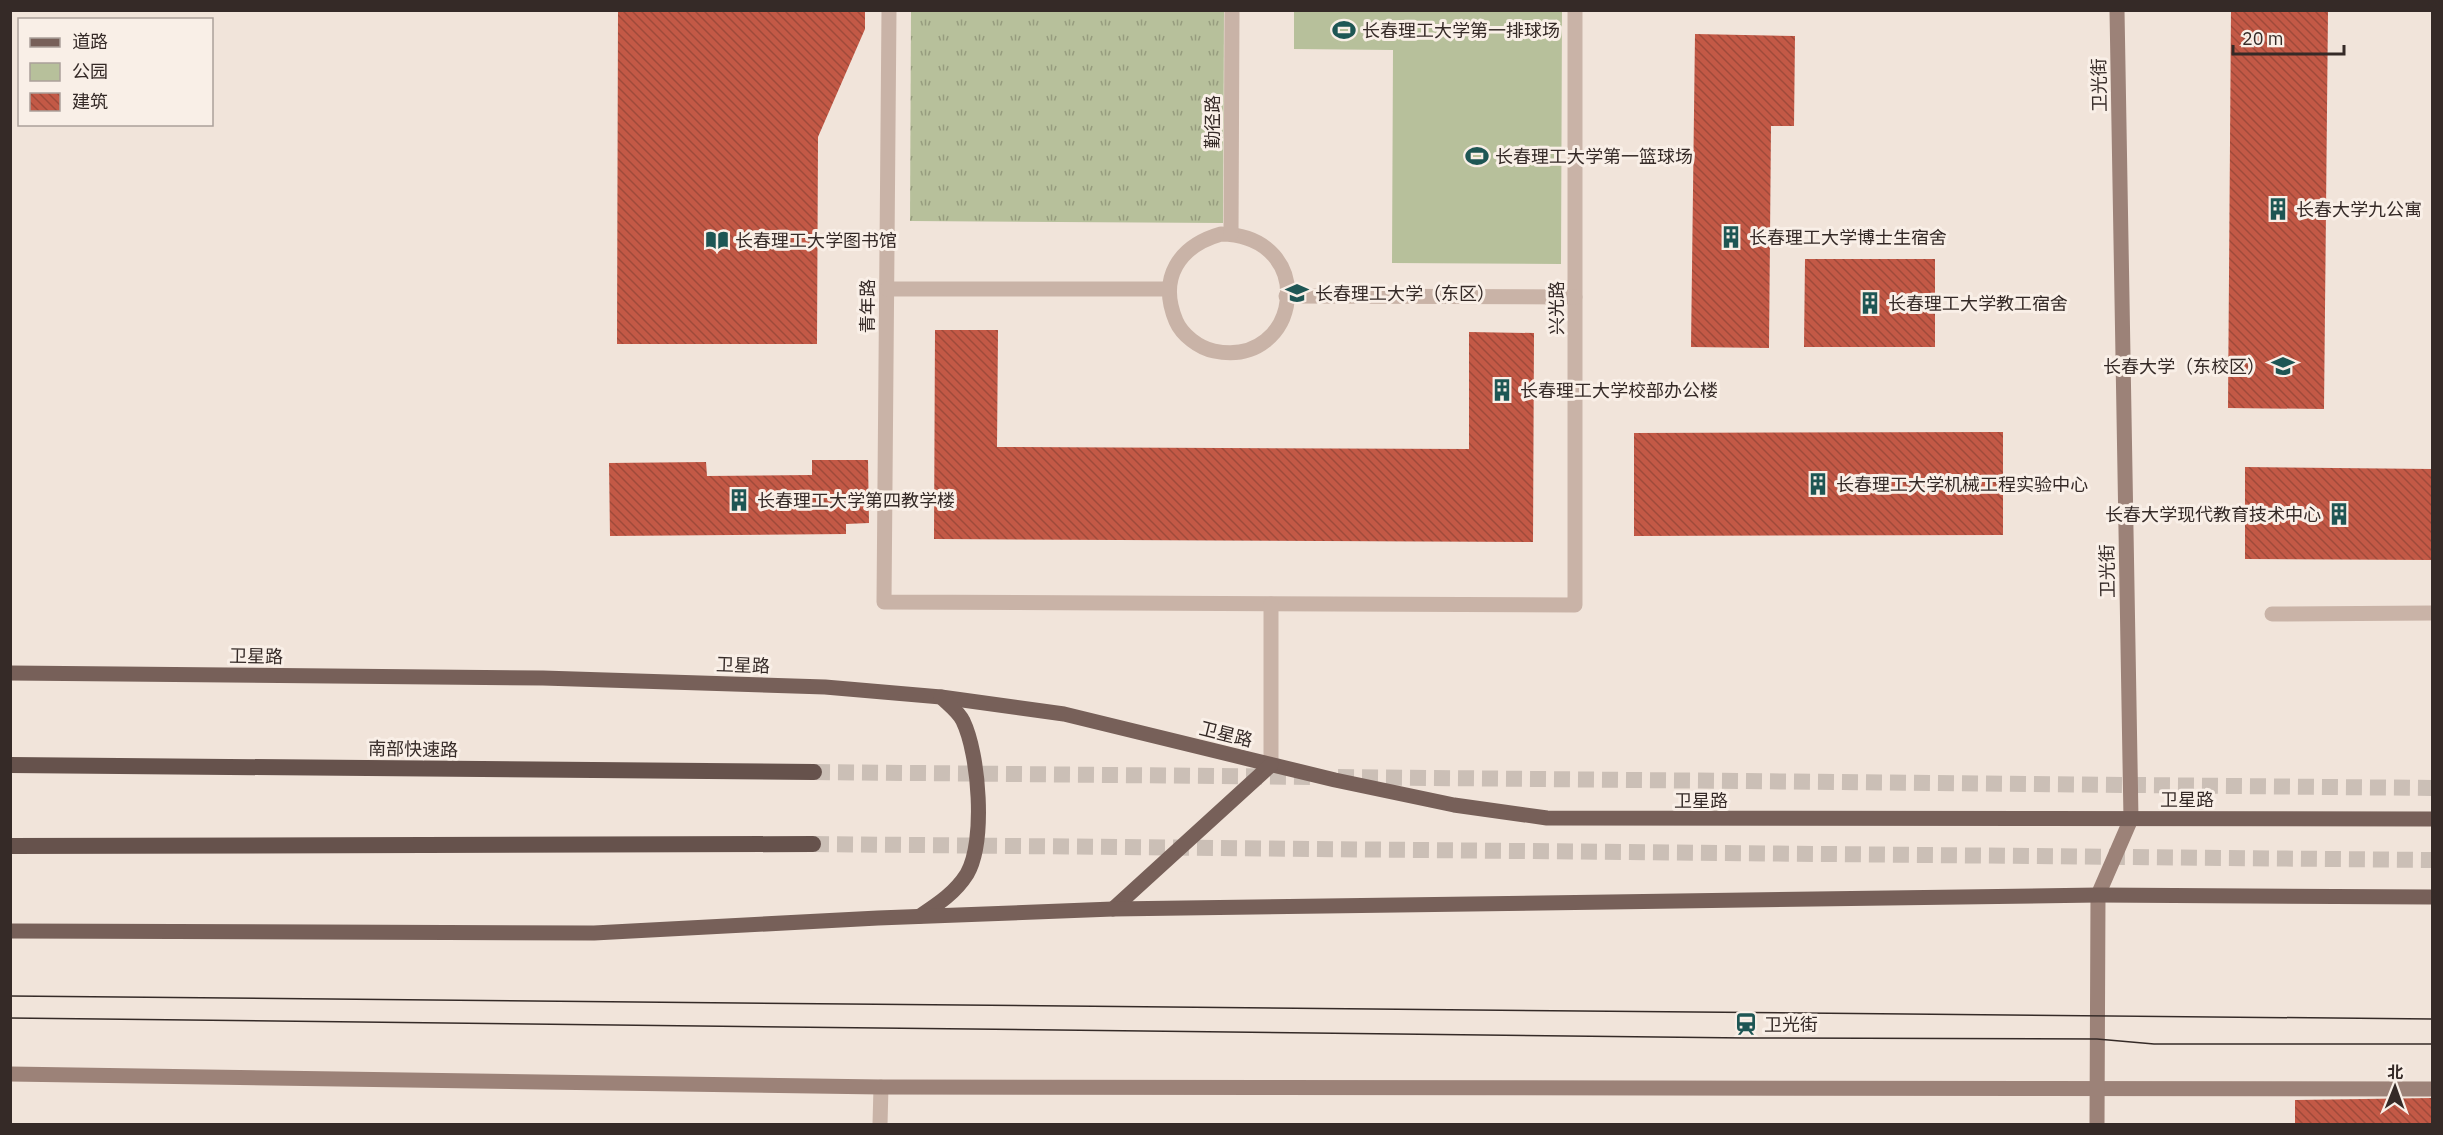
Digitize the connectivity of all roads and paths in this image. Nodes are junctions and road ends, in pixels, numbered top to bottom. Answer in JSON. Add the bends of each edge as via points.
{"nodes":[{"id":1,"x":889,"y":10,"type":"edge"},
{"id":2,"x":1232,"y":10,"type":"edge"},
{"id":3,"x":1575,"y":10,"type":"edge"},
{"id":4,"x":2117,"y":10,"type":"edge"},
{"id":5,"x":1230,"y":234,"type":"junction"},
{"id":6,"x":887,"y":289,"type":"junction"},
{"id":7,"x":1168,"y":289,"type":"junction"},
{"id":8,"x":1286,"y":296,"type":"junction"},
{"id":9,"x":1575,"y":297,"type":"junction"},
{"id":10,"x":1271,"y":604,"type":"junction"},
{"id":11,"x":2433,"y":613,"type":"edge"},
{"id":12,"x":2272,"y":614,"type":"dead end"},
{"id":13,"x":10,"y":673,"type":"edge"},
{"id":14,"x":941,"y":697,"type":"junction"},
{"id":15,"x":10,"y":765,"type":"edge"},
{"id":16,"x":1271,"y":765,"type":"junction"},
{"id":17,"x":814,"y":772,"type":"tunnel mouth"},
{"id":18,"x":2131,"y":819,"type":"junction"},
{"id":19,"x":2433,"y":819,"type":"edge"},
{"id":20,"x":813,"y":844,"type":"tunnel mouth"},
{"id":21,"x":14,"y":847,"type":"edge"},
{"id":22,"x":2098,"y":895,"type":"junction"},
{"id":23,"x":2433,"y":897,"type":"edge"},
{"id":24,"x":1113,"y":909,"type":"junction"},
{"id":25,"x":920,"y":916,"type":"junction"},
{"id":26,"x":10,"y":931,"type":"edge"},
{"id":27,"x":10,"y":1074,"type":"edge"},
{"id":28,"x":881,"y":1087,"type":"junction"},
{"id":29,"x":2097,"y":1088,"type":"junction"},
{"id":30,"x":2433,"y":1089,"type":"edge"},
{"id":31,"x":880,"y":1125,"type":"edge"},
{"id":32,"x":2097,"y":1125,"type":"edge"}],
"edges":[{"from":1,"to":6,"type":"lane","name":"青年路"},
{"from":2,"to":5,"type":"lane","name":"勤径路"},
{"from":3,"to":9,"type":"lane","name":"兴光路"},
{"from":4,"to":18,"type":"main road","name":"卫光街"},
{"from":5,"to":7,"type":"lane","via":[[1201,240],[1185,252]]},
{"from":5,"to":8,"type":"lane","via":[[1260,242],[1276,256],[1286,273]]},
{"from":6,"to":7,"type":"lane"},
{"from":6,"to":10,"type":"lane","name":"青年路","via":[[884,603]]},
{"from":7,"to":8,"type":"lane","via":[[1170,308],[1178,326],[1199,345],[1227,354],[1263,343],[1277,330],[1286,312]]},
{"from":8,"to":9,"type":"lane"},
{"from":9,"to":10,"type":"lane","name":"兴光路","via":[[1575,605]]},
{"from":10,"to":16,"type":"lane"},
{"from":11,"to":12,"type":"lane"},
{"from":13,"to":14,"type":"main road","name":"卫星路","via":[[543,678],[825,687]]},
{"from":14,"to":16,"type":"main road","name":"卫星路","via":[[1064,714]]},
{"from":14,"to":25,"type":"main road","via":[[962,718],[972,746],[979,788],[977,833],[969,871],[952,894]]},
{"from":15,"to":17,"type":"highway","name":"南部快速路"},
{"from":16,"to":18,"type":"main road","name":"卫星路","via":[[1454,805],[1547,818]]},
{"from":16,"to":24,"type":"main road"},
{"from":18,"to":19,"type":"main road","name":"卫星路"},
{"from":18,"to":22,"type":"main road","name":"卫光街"},
{"from":20,"to":21,"type":"highway"},
{"from":22,"to":23,"type":"main road"},
{"from":22,"to":24,"type":"main road"},
{"from":22,"to":29,"type":"main road","name":"卫光街"},
{"from":24,"to":25,"type":"main road"},
{"from":25,"to":26,"type":"main road","via":[[594,933]]},
{"from":27,"to":28,"type":"main road"},
{"from":28,"to":29,"type":"main road"},
{"from":28,"to":31,"type":"lane"},
{"from":29,"to":30,"type":"main road"},
{"from":29,"to":32,"type":"main road","name":"卫光街"}]}
